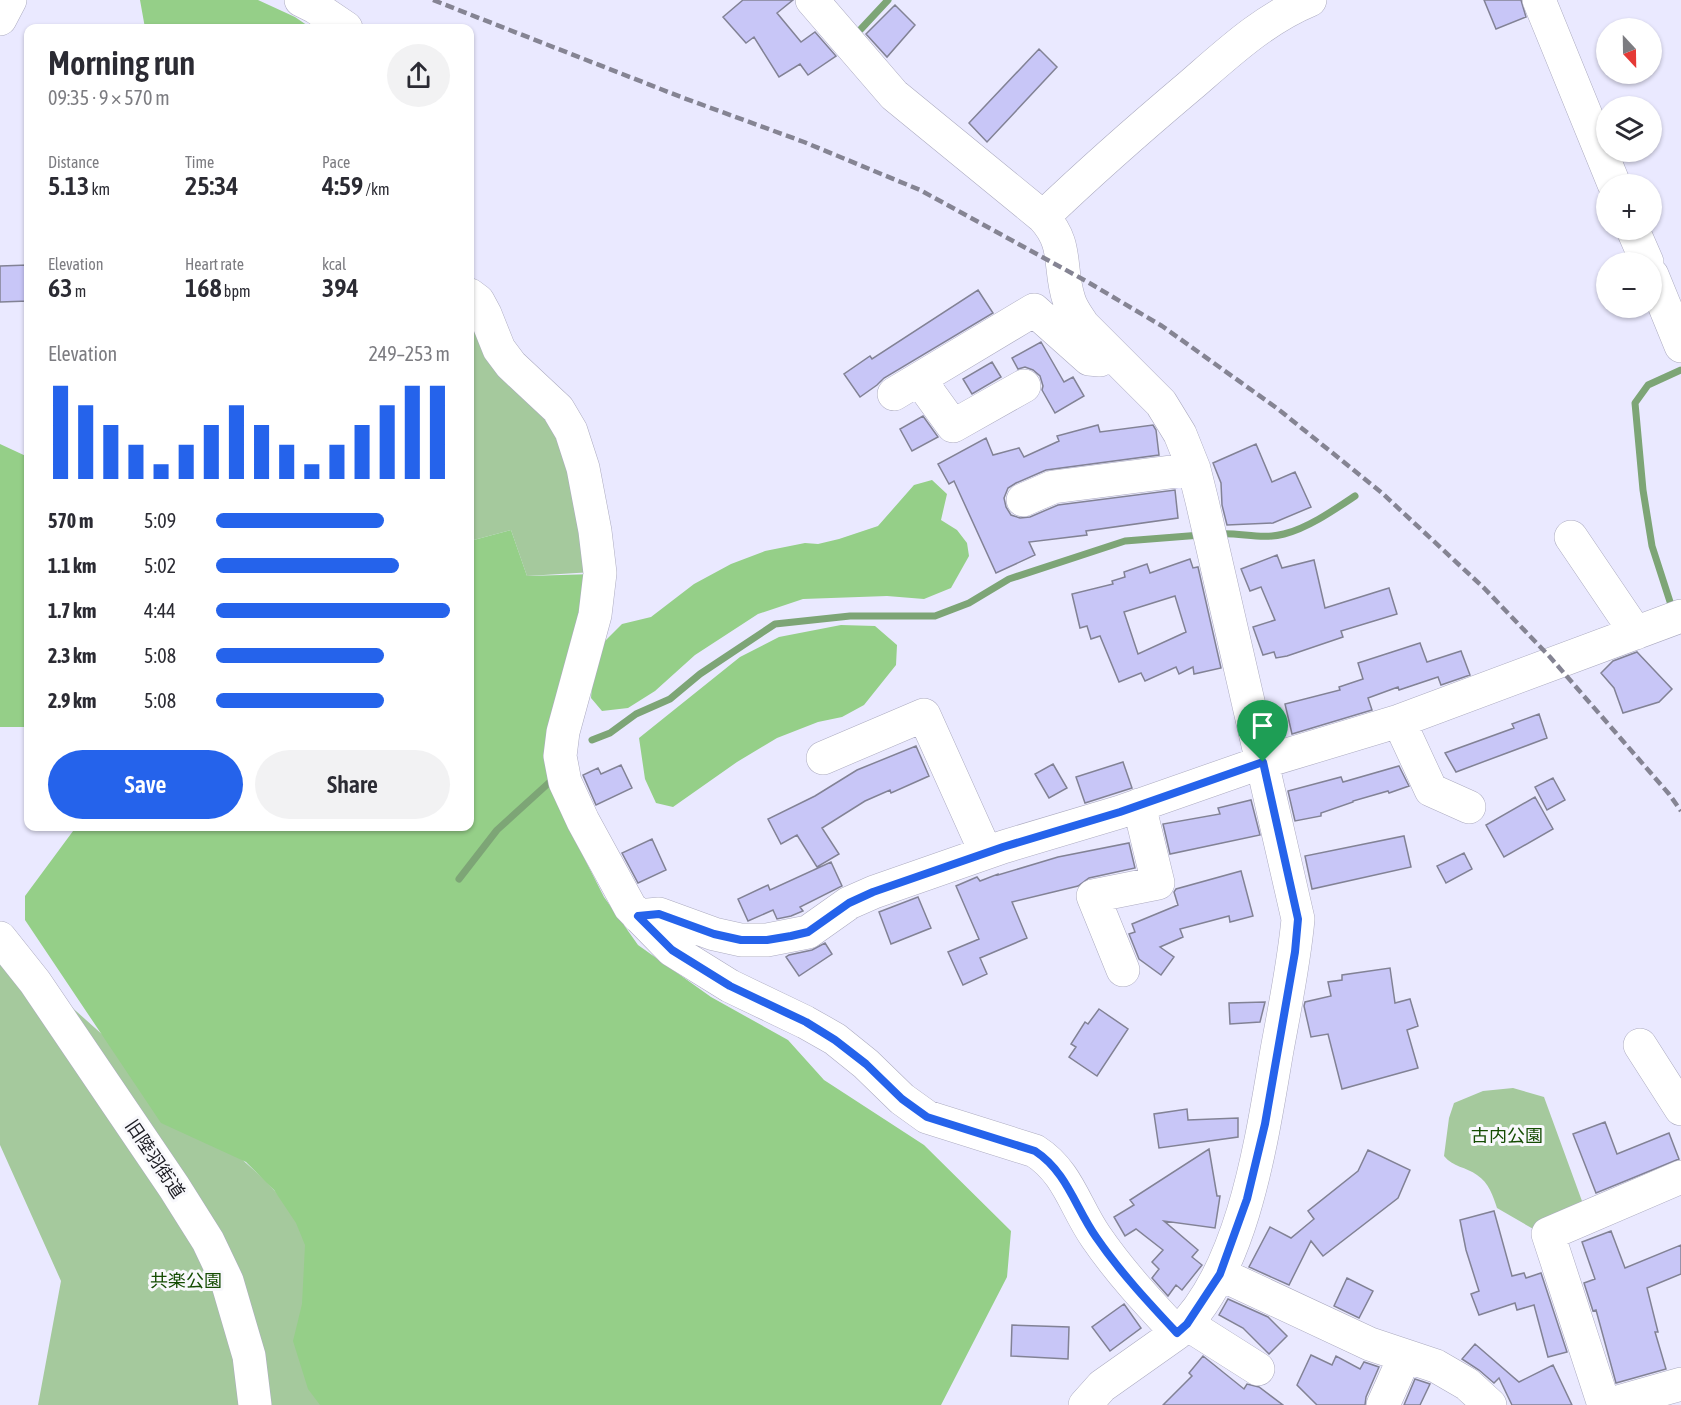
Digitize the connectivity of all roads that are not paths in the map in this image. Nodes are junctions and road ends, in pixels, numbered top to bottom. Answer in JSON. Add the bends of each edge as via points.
{"nodes":[{"id":1,"x":10,"y":0,"type":"edge"},
{"id":2,"x":301,"y":0,"type":"edge"},
{"id":3,"x":812,"y":0,"type":"edge"},
{"id":4,"x":1310,"y":0,"type":"edge"},
{"id":5,"x":1539,"y":0,"type":"edge"},
{"id":6,"x":0,"y":19,"type":"edge"},
{"id":7,"x":340,"y":24,"type":"edge"},
{"id":8,"x":1610,"y":174,"type":"edge"},
{"id":9,"x":1043,"y":217,"type":"junction"},
{"id":10,"x":474,"y":298,"type":"edge"},
{"id":11,"x":1662,"y":299,"type":"edge"},
{"id":12,"x":1681,"y":346,"type":"edge"},
{"id":13,"x":1119,"y":360,"type":"junction"},
{"id":14,"x":1024,"y":386,"type":"dead end"},
{"id":15,"x":1194,"y":469,"type":"junction"},
{"id":16,"x":1023,"y":500,"type":"dead end"},
{"id":17,"x":1571,"y":537,"type":"dead end"},
{"id":18,"x":1681,"y":616,"type":"edge"},
{"id":19,"x":1636,"y":633,"type":"junction"},
{"id":20,"x":1400,"y":721,"type":"junction"},
{"id":21,"x":824,"y":758,"type":"dead end"},
{"id":22,"x":1263,"y":762,"type":"junction"},
{"id":23,"x":1139,"y":804,"type":"junction"},
{"id":24,"x":1469,"y":807,"type":"dead end"},
{"id":25,"x":986,"y":853,"type":"junction"},
{"id":26,"x":638,"y":916,"type":"junction"},
{"id":27,"x":0,"y":938,"type":"edge"},
{"id":28,"x":1123,"y":970,"type":"dead end"},
{"id":29,"x":1640,"y":1045,"type":"dead end"},
{"id":30,"x":1681,"y":1109,"type":"edge"},
{"id":31,"x":1681,"y":1177,"type":"edge"},
{"id":32,"x":1220,"y":1274,"type":"junction"},
{"id":33,"x":1182,"y":1328,"type":"junction"},
{"id":34,"x":1406,"y":1356,"type":"junction"},
{"id":35,"x":1258,"y":1370,"type":"dead end"},
{"id":36,"x":1681,"y":1384,"type":"edge"},
{"id":37,"x":255,"y":1405,"type":"edge"},
{"id":38,"x":1085,"y":1405,"type":"edge"},
{"id":39,"x":1383,"y":1405,"type":"edge"},
{"id":40,"x":1490,"y":1405,"type":"edge"},
{"id":41,"x":1605,"y":1405,"type":"edge"}],
"edges":[{"from":1,"to":6,"type":"street"},
{"from":2,"to":7,"type":"street"},
{"from":3,"to":9,"type":"street","via":[[894,95]]},
{"from":4,"to":9,"type":"street","via":[[1246,37]]},
{"from":5,"to":8,"type":"street"},
{"from":9,"to":13,"type":"street","via":[[1060,244],[1062,271],[1073,310]]},
{"from":10,"to":26,"type":"street","via":[[499,349],[558,409],[571,431],[583,468],[600,573],[595,615],[560,756],[565,782],[583,821]]},
{"from":11,"to":12,"type":"street"},
{"from":13,"to":14,"type":"street","via":[[1089,359],[1034,310],[906,387],[953,426]]},
{"from":13,"to":15,"type":"street","via":[[1161,403],[1180,434]]},
{"from":15,"to":16,"type":"street","via":[[1053,487]]},
{"from":15,"to":22,"type":"street"},
{"from":17,"to":19,"type":"street"},
{"from":18,"to":19,"type":"street"},
{"from":19,"to":20,"type":"street"},
{"from":20,"to":22,"type":"street"},
{"from":20,"to":24,"type":"street","via":[[1431,790]]},
{"from":21,"to":25,"type":"street","via":[[924,715]]},
{"from":22,"to":23,"type":"street"},
{"from":22,"to":32,"type":"street","via":[[1298,919],[1265,1124],[1247,1199]]},
{"from":23,"to":25,"type":"street"},
{"from":23,"to":28,"type":"street","via":[[1158,883],[1093,896]]},
{"from":25,"to":26,"type":"street","via":[[873,892],[849,903],[808,932],[791,936],[741,940],[659,914]]},
{"from":26,"to":33,"type":"street","via":[[672,950],[730,986],[835,1040],[927,1117],[1035,1151],[1050,1160],[1094,1234],[1128,1280]]},
{"from":27,"to":37,"type":"street","name":"旧陸羽街道","via":[[35,982],[208,1241],[226,1281],[249,1356]]},
{"from":29,"to":30,"type":"street"},
{"from":31,"to":41,"type":"street","via":[[1548,1234]]},
{"from":32,"to":33,"type":"street"},
{"from":32,"to":34,"type":"street","via":[[1370,1344]]},
{"from":33,"to":35,"type":"street"},
{"from":33,"to":38,"type":"street","via":[[1102,1386]]},
{"from":34,"to":39,"type":"street"},
{"from":34,"to":40,"type":"street","via":[[1436,1366],[1467,1384]]},
{"from":36,"to":41,"type":"street"}]}
